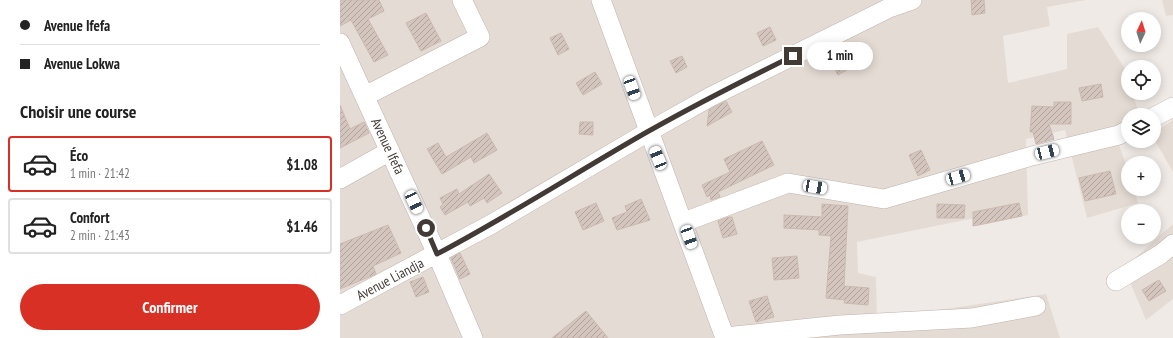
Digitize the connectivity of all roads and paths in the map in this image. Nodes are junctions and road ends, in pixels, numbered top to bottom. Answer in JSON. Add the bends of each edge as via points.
{"nodes":[{"id":1,"x":462,"y":0,"type":"edge"},
{"id":2,"x":601,"y":0,"type":"edge"},
{"id":3,"x":912,"y":0,"type":"edge"},
{"id":4,"x":340,"y":43,"type":"edge"},
{"id":5,"x":365,"y":96,"type":"junction"},
{"id":6,"x":1173,"y":108,"type":"edge"},
{"id":7,"x":1161,"y":114,"type":"edge"},
{"id":8,"x":648,"y":132,"type":"junction"},
{"id":9,"x":1121,"y":134,"type":"edge"},
{"id":10,"x":390,"y":151,"type":"junction"},
{"id":11,"x":340,"y":179,"type":"edge"},
{"id":12,"x":684,"y":222,"type":"junction"},
{"id":13,"x":1173,"y":244,"type":"edge"},
{"id":14,"x":437,"y":254,"type":"junction"},
{"id":15,"x":1116,"y":281,"type":"dead end"},
{"id":16,"x":340,"y":305,"type":"edge"},
{"id":17,"x":1036,"y":306,"type":"dead end"},
{"id":18,"x":473,"y":338,"type":"edge"},
{"id":19,"x":725,"y":338,"type":"edge"}],
"edges":[{"from":1,"to":5,"type":"street","via":[[480,37]]},
{"from":2,"to":8,"type":"street"},
{"from":3,"to":8,"type":"street","name":"Avenue Liandja","via":[[882,11],[710,97]]},
{"from":4,"to":5,"type":"street","name":"Avenue Ifefa"},
{"from":5,"to":10,"type":"street","name":"Avenue Ifefa"},
{"from":6,"to":7,"type":"street"},
{"from":8,"to":12,"type":"street"},
{"from":8,"to":14,"type":"street","name":"Avenue Liandja"},
{"from":9,"to":12,"type":"street","via":[[1032,156],[884,199],[788,183]]},
{"from":10,"to":11,"type":"street"},
{"from":10,"to":14,"type":"street","name":"Avenue Ifefa"},
{"from":12,"to":19,"type":"street"},
{"from":13,"to":15,"type":"street"},
{"from":14,"to":16,"type":"street","name":"Avenue Liandja"},
{"from":14,"to":18,"type":"street","name":"Avenue Ifefa"},
{"from":17,"to":19,"type":"street","via":[[972,318],[840,325]]}]}
